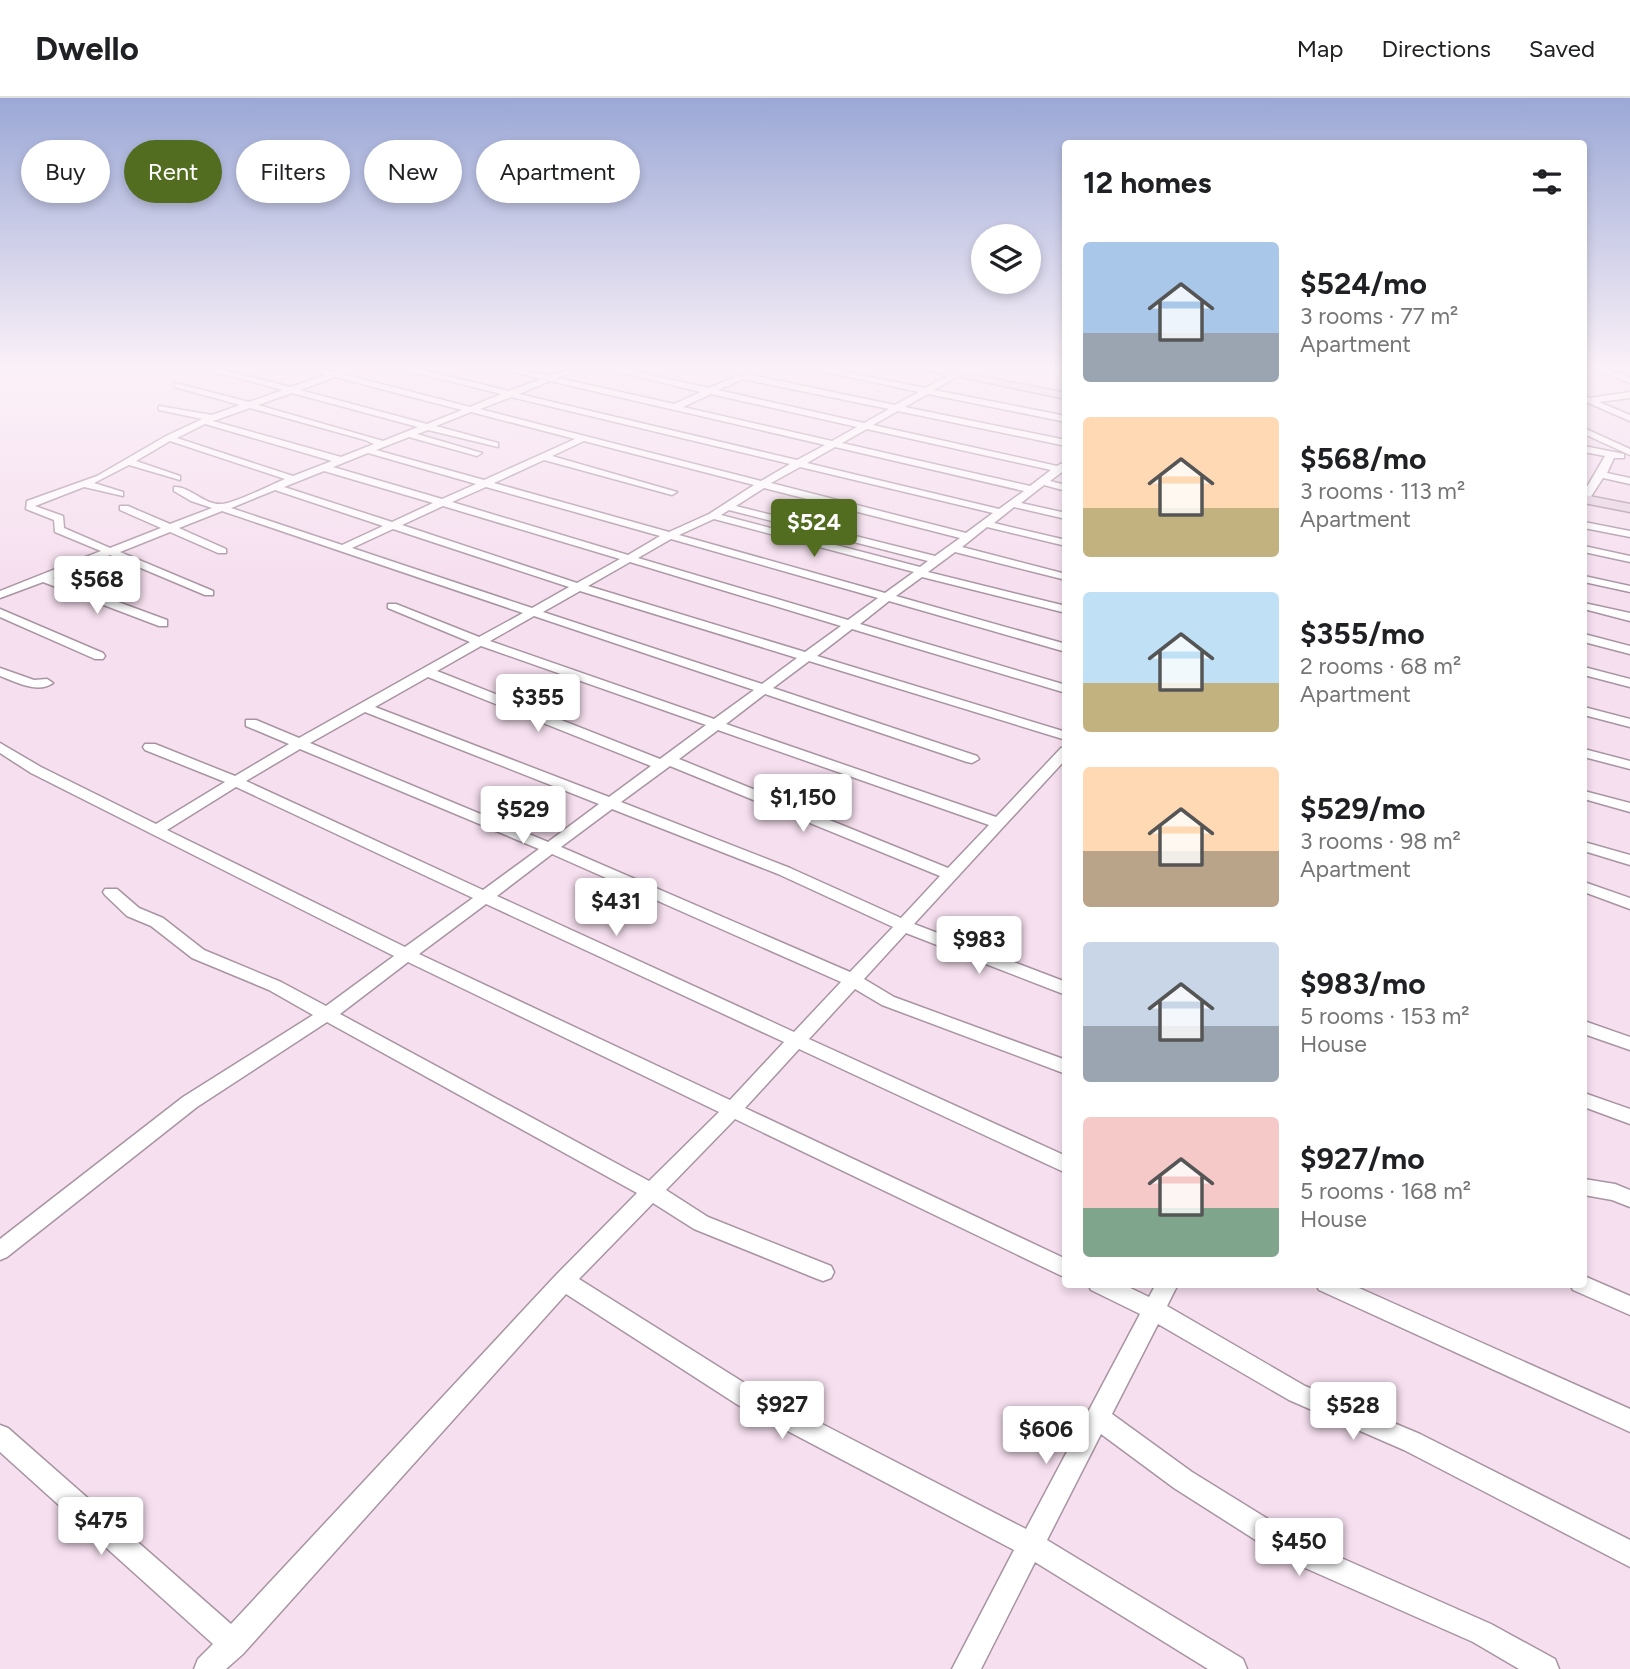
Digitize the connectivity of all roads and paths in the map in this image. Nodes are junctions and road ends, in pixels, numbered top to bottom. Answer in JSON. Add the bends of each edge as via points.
{"nodes":[{"id":1,"x":164,"y":441,"type":"edge"},
{"id":2,"x":179,"y":441,"type":"edge"},
{"id":3,"x":279,"y":441,"type":"edge"},
{"id":4,"x":376,"y":441,"type":"edge"},
{"id":5,"x":394,"y":441,"type":"edge"},
{"id":6,"x":434,"y":441,"type":"edge"},
{"id":7,"x":482,"y":441,"type":"edge"},
{"id":8,"x":577,"y":441,"type":"edge"},
{"id":9,"x":596,"y":441,"type":"edge"},
{"id":10,"x":702,"y":441,"type":"edge"},
{"id":11,"x":819,"y":441,"type":"edge"},
{"id":12,"x":836,"y":441,"type":"edge"},
{"id":13,"x":939,"y":441,"type":"edge"},
{"id":14,"x":1607,"y":441,"type":"edge"},
{"id":15,"x":831,"y":444,"type":"junction"},
{"id":16,"x":384,"y":445,"type":"junction"},
{"id":17,"x":495,"y":445,"type":"dead end"},
{"id":18,"x":1587,"y":450,"type":"edge"},
{"id":19,"x":370,"y":451,"type":"junction"},
{"id":20,"x":1630,"y":452,"type":"edge"},
{"id":21,"x":477,"y":453,"type":"dead end"},
{"id":22,"x":1611,"y":454,"type":"junction"},
{"id":23,"x":544,"y":457,"type":"junction"},
{"id":24,"x":1630,"y":458,"type":"edge"},
{"id":25,"x":344,"y":461,"type":"junction"},
{"id":26,"x":130,"y":462,"type":"junction"},
{"id":27,"x":796,"y":464,"type":"junction"},
{"id":28,"x":1062,"y":466,"type":"edge"},
{"id":29,"x":326,"y":468,"type":"junction"},
{"id":30,"x":1601,"y":475,"type":"junction"},
{"id":31,"x":297,"y":480,"type":"junction"},
{"id":32,"x":1630,"y":481,"type":"edge"},
{"id":33,"x":86,"y":484,"type":"junction"},
{"id":34,"x":483,"y":484,"type":"junction"},
{"id":35,"x":761,"y":485,"type":"junction"},
{"id":36,"x":1038,"y":486,"type":"junction"},
{"id":37,"x":275,"y":487,"type":"junction"},
{"id":38,"x":1062,"y":488,"type":"edge"},
{"id":39,"x":672,"y":492,"type":"dead end"},
{"id":40,"x":119,"y":494,"type":"dead end"},
{"id":41,"x":1587,"y":495,"type":"edge"},
{"id":42,"x":1587,"y":500,"type":"edge"},
{"id":43,"x":443,"y":503,"type":"junction"},
{"id":44,"x":222,"y":506,"type":"junction"},
{"id":45,"x":729,"y":507,"type":"junction"},
{"id":46,"x":124,"y":508,"type":"dead end"},
{"id":47,"x":1006,"y":508,"type":"junction"},
{"id":48,"x":1630,"y":508,"type":"edge"},
{"id":49,"x":1062,"y":515,"type":"edge"},
{"id":50,"x":713,"y":516,"type":"junction"},
{"id":51,"x":986,"y":524,"type":"junction"},
{"id":52,"x":393,"y":526,"type":"junction"},
{"id":53,"x":1587,"y":526,"type":"edge"},
{"id":54,"x":167,"y":528,"type":"junction"},
{"id":55,"x":1630,"y":534,"type":"edge"},
{"id":56,"x":669,"y":536,"type":"junction"},
{"id":57,"x":968,"y":537,"type":"junction"},
{"id":58,"x":1062,"y":542,"type":"edge"},
{"id":59,"x":344,"y":548,"type":"junction"},
{"id":60,"x":953,"y":548,"type":"junction"},
{"id":61,"x":1587,"y":550,"type":"edge"},
{"id":62,"x":222,"y":551,"type":"dead end"},
{"id":63,"x":108,"y":552,"type":"junction"},
{"id":64,"x":1630,"y":559,"type":"edge"},
{"id":65,"x":627,"y":560,"type":"junction"},
{"id":66,"x":937,"y":560,"type":"junction"},
{"id":67,"x":922,"y":572,"type":"junction"},
{"id":68,"x":1062,"y":577,"type":"edge"},
{"id":69,"x":43,"y":578,"type":"junction"},
{"id":70,"x":1587,"y":580,"type":"edge"},
{"id":71,"x":579,"y":587,"type":"junction"},
{"id":72,"x":1630,"y":589,"type":"edge"},
{"id":73,"x":209,"y":593,"type":"dead end"},
{"id":74,"x":0,"y":595,"type":"edge"},
{"id":75,"x":885,"y":599,"type":"junction"},
{"id":76,"x":392,"y":606,"type":"dead end"},
{"id":77,"x":1587,"y":607,"type":"edge"},
{"id":78,"x":1062,"y":609,"type":"edge"},
{"id":79,"x":533,"y":612,"type":"junction"},
{"id":80,"x":0,"y":613,"type":"edge"},
{"id":81,"x":1630,"y":617,"type":"edge"},
{"id":82,"x":163,"y":623,"type":"dead end"},
{"id":83,"x":850,"y":625,"type":"junction"},
{"id":84,"x":1587,"y":640,"type":"edge"},
{"id":85,"x":480,"y":642,"type":"junction"},
{"id":86,"x":1062,"y":647,"type":"edge"},
{"id":87,"x":1630,"y":650,"type":"edge"},
{"id":88,"x":99,"y":656,"type":"dead end"},
{"id":89,"x":807,"y":657,"type":"junction"},
{"id":90,"x":0,"y":672,"type":"edge"},
{"id":91,"x":427,"y":672,"type":"junction"},
{"id":92,"x":1587,"y":672,"type":"edge"},
{"id":93,"x":47,"y":683,"type":"dead end"},
{"id":94,"x":1630,"y":683,"type":"edge"},
{"id":95,"x":1062,"y":688,"type":"edge"},
{"id":96,"x":763,"y":689,"type":"junction"},
{"id":97,"x":363,"y":707,"type":"junction"},
{"id":98,"x":1587,"y":712,"type":"edge"},
{"id":99,"x":251,"y":723,"type":"dead end"},
{"id":100,"x":1630,"y":723,"type":"edge"},
{"id":101,"x":716,"y":725,"type":"junction"},
{"id":102,"x":1062,"y":735,"type":"edge"},
{"id":103,"x":300,"y":743,"type":"junction"},
{"id":104,"x":0,"y":747,"type":"edge"},
{"id":105,"x":150,"y":747,"type":"dead end"},
{"id":106,"x":1587,"y":754,"type":"edge"},
{"id":107,"x":1062,"y":755,"type":"edge"},
{"id":108,"x":972,"y":759,"type":"dead end"},
{"id":109,"x":665,"y":762,"type":"junction"},
{"id":110,"x":1630,"y":765,"type":"edge"},
{"id":111,"x":234,"y":781,"type":"junction"},
{"id":112,"x":1587,"y":796,"type":"edge"},
{"id":113,"x":608,"y":803,"type":"junction"},
{"id":114,"x":1630,"y":808,"type":"edge"},
{"id":115,"x":998,"y":823,"type":"junction"},
{"id":116,"x":156,"y":830,"type":"junction"},
{"id":117,"x":1587,"y":847,"type":"edge"},
{"id":118,"x":550,"y":848,"type":"junction"},
{"id":119,"x":1630,"y":860,"type":"edge"},
{"id":120,"x":951,"y":875,"type":"junction"},
{"id":121,"x":1587,"y":888,"type":"edge"},
{"id":122,"x":111,"y":891,"type":"dead end"},
{"id":123,"x":485,"y":897,"type":"junction"},
{"id":124,"x":1630,"y":904,"type":"edge"},
{"id":125,"x":904,"y":926,"type":"junction"},
{"id":126,"x":407,"y":955,"type":"junction"},
{"id":127,"x":853,"y":980,"type":"junction"},
{"id":128,"x":1062,"y":987,"type":"edge"},
{"id":129,"x":326,"y":1015,"type":"junction"},
{"id":130,"x":1587,"y":1028,"type":"edge"},
{"id":131,"x":795,"y":1043,"type":"junction"},
{"id":132,"x":1630,"y":1044,"type":"edge"},
{"id":133,"x":1062,"y":1066,"type":"edge"},
{"id":134,"x":1587,"y":1101,"type":"edge"},
{"id":135,"x":733,"y":1109,"type":"junction"},
{"id":136,"x":1630,"y":1118,"type":"edge"},
{"id":137,"x":1062,"y":1163,"type":"edge"},
{"id":138,"x":1587,"y":1187,"type":"edge"},
{"id":139,"x":652,"y":1192,"type":"junction"},
{"id":140,"x":1630,"y":1199,"type":"edge"},
{"id":141,"x":0,"y":1251,"type":"edge"},
{"id":142,"x":1062,"y":1267,"type":"edge"},
{"id":143,"x":823,"y":1272,"type":"dead end"},
{"id":144,"x":564,"y":1281,"type":"junction"},
{"id":145,"x":1587,"y":1287,"type":"edge"},
{"id":146,"x":1108,"y":1288,"type":"edge"},
{"id":147,"x":1165,"y":1288,"type":"edge"},
{"id":148,"x":1336,"y":1288,"type":"edge"},
{"id":149,"x":1630,"y":1306,"type":"edge"},
{"id":150,"x":1154,"y":1310,"type":"junction"},
{"id":151,"x":1097,"y":1417,"type":"junction"},
{"id":152,"x":1630,"y":1421,"type":"edge"},
{"id":153,"x":0,"y":1436,"type":"edge"},
{"id":154,"x":1031,"y":1545,"type":"junction"},
{"id":155,"x":1630,"y":1554,"type":"edge"},
{"id":156,"x":233,"y":1644,"type":"junction"},
{"id":157,"x":208,"y":1669,"type":"edge"},
{"id":158,"x":967,"y":1669,"type":"edge"},
{"id":159,"x":1233,"y":1669,"type":"edge"},
{"id":160,"x":1545,"y":1669,"type":"edge"}],
"edges":[{"from":1,"to":26,"type":"street"},
{"from":2,"to":31,"type":"street"},
{"from":3,"to":25,"type":"street"},
{"from":4,"to":16,"type":"street"},
{"from":5,"to":16,"type":"street"},
{"from":6,"to":21,"type":"street"},
{"from":7,"to":17,"type":"street"},
{"from":8,"to":23,"type":"street"},
{"from":9,"to":35,"type":"street"},
{"from":10,"to":27,"type":"street"},
{"from":11,"to":15,"type":"street"},
{"from":12,"to":15,"type":"street"},
{"from":13,"to":28,"type":"street"},
{"from":14,"to":20,"type":"street"},
{"from":15,"to":27,"type":"street"},
{"from":15,"to":36,"type":"street"},
{"from":16,"to":19,"type":"street"},
{"from":18,"to":22,"type":"street"},
{"from":19,"to":25,"type":"street"},
{"from":19,"to":34,"type":"street"},
{"from":22,"to":24,"type":"street"},
{"from":22,"to":30,"type":"street"},
{"from":23,"to":34,"type":"street"},
{"from":23,"to":39,"type":"street"},
{"from":25,"to":29,"type":"street"},
{"from":26,"to":33,"type":"street"},
{"from":26,"to":44,"type":"street","via":[[178,483],[195,499]]},
{"from":27,"to":35,"type":"street"},
{"from":27,"to":47,"type":"street"},
{"from":28,"to":36,"type":"street"},
{"from":29,"to":31,"type":"street"},
{"from":29,"to":43,"type":"street"},
{"from":30,"to":32,"type":"street"},
{"from":30,"to":41,"type":"street"},
{"from":31,"to":37,"type":"street"},
{"from":33,"to":40,"type":"street"},
{"from":33,"to":63,"type":"street","via":[[39,499],[30,507],[60,518],[59,530]]},
{"from":34,"to":43,"type":"street"},
{"from":34,"to":56,"type":"street"},
{"from":35,"to":45,"type":"street"},
{"from":35,"to":57,"type":"street"},
{"from":36,"to":38,"type":"street"},
{"from":36,"to":47,"type":"street"},
{"from":37,"to":44,"type":"street"},
{"from":37,"to":52,"type":"street"},
{"from":42,"to":48,"type":"main road"},
{"from":43,"to":52,"type":"street"},
{"from":43,"to":65,"type":"street"},
{"from":44,"to":54,"type":"street"},
{"from":44,"to":59,"type":"street"},
{"from":45,"to":50,"type":"street"},
{"from":45,"to":66,"type":"street"},
{"from":46,"to":54,"type":"street"},
{"from":47,"to":49,"type":"street"},
{"from":47,"to":51,"type":"street"},
{"from":50,"to":56,"type":"street"},
{"from":50,"to":67,"type":"street"},
{"from":51,"to":57,"type":"street"},
{"from":51,"to":58,"type":"street"},
{"from":52,"to":59,"type":"street"},
{"from":52,"to":71,"type":"street"},
{"from":53,"to":55,"type":"street"},
{"from":54,"to":62,"type":"street"},
{"from":54,"to":63,"type":"street"},
{"from":56,"to":65,"type":"street"},
{"from":56,"to":75,"type":"street"},
{"from":57,"to":60,"type":"street"},
{"from":59,"to":79,"type":"street"},
{"from":60,"to":66,"type":"street"},
{"from":60,"to":68,"type":"street"},
{"from":61,"to":64,"type":"street"},
{"from":63,"to":69,"type":"street"},
{"from":63,"to":73,"type":"street"},
{"from":65,"to":71,"type":"street"},
{"from":65,"to":83,"type":"street"},
{"from":66,"to":67,"type":"street"},
{"from":67,"to":75,"type":"street"},
{"from":67,"to":78,"type":"street"},
{"from":69,"to":74,"type":"street"},
{"from":69,"to":82,"type":"street"},
{"from":70,"to":72,"type":"street"},
{"from":71,"to":79,"type":"street"},
{"from":71,"to":89,"type":"street"},
{"from":75,"to":83,"type":"street"},
{"from":75,"to":86,"type":"street"},
{"from":76,"to":85,"type":"street"},
{"from":77,"to":81,"type":"street"},
{"from":79,"to":85,"type":"street"},
{"from":79,"to":96,"type":"street"},
{"from":80,"to":88,"type":"street"},
{"from":83,"to":89,"type":"street"},
{"from":83,"to":95,"type":"street"},
{"from":84,"to":87,"type":"street"},
{"from":85,"to":91,"type":"street"},
{"from":85,"to":101,"type":"street"},
{"from":89,"to":96,"type":"street"},
{"from":89,"to":102,"type":"street"},
{"from":90,"to":93,"type":"street","via":[[33,684]]},
{"from":91,"to":97,"type":"street"},
{"from":91,"to":109,"type":"street"},
{"from":92,"to":94,"type":"street"},
{"from":96,"to":101,"type":"street"},
{"from":96,"to":108,"type":"street"},
{"from":97,"to":103,"type":"street"},
{"from":97,"to":113,"type":"street"},
{"from":98,"to":100,"type":"street"},
{"from":99,"to":103,"type":"street"},
{"from":101,"to":109,"type":"street"},
{"from":101,"to":115,"type":"street"},
{"from":103,"to":111,"type":"street"},
{"from":103,"to":118,"type":"street"},
{"from":104,"to":116,"type":"street"},
{"from":105,"to":111,"type":"street"},
{"from":106,"to":110,"type":"street"},
{"from":107,"to":115,"type":"street"},
{"from":109,"to":113,"type":"street"},
{"from":109,"to":120,"type":"street"},
{"from":111,"to":116,"type":"street"},
{"from":111,"to":123,"type":"street"},
{"from":112,"to":114,"type":"street"},
{"from":113,"to":118,"type":"street"},
{"from":113,"to":125,"type":"street","via":[[784,871]]},
{"from":115,"to":120,"type":"street"},
{"from":116,"to":126,"type":"street"},
{"from":117,"to":119,"type":"street"},
{"from":118,"to":123,"type":"street"},
{"from":118,"to":127,"type":"street"},
{"from":120,"to":125,"type":"street"},
{"from":121,"to":124,"type":"street"},
{"from":122,"to":129,"type":"street","via":[[133,912],[157,922],[198,954],[230,964]]},
{"from":123,"to":126,"type":"street"},
{"from":123,"to":131,"type":"street"},
{"from":125,"to":127,"type":"street"},
{"from":125,"to":128,"type":"street"},
{"from":126,"to":129,"type":"street"},
{"from":126,"to":135,"type":"street"},
{"from":127,"to":131,"type":"street"},
{"from":127,"to":133,"type":"street","via":[[888,1001]]},
{"from":129,"to":139,"type":"street"},
{"from":129,"to":141,"type":"street","via":[[190,1102]]},
{"from":130,"to":132,"type":"street"},
{"from":131,"to":135,"type":"street"},
{"from":131,"to":137,"type":"street"},
{"from":134,"to":136,"type":"street"},
{"from":135,"to":139,"type":"street"},
{"from":135,"to":142,"type":"street"},
{"from":138,"to":140,"type":"street"},
{"from":139,"to":143,"type":"street","via":[[701,1223]]},
{"from":139,"to":144,"type":"street"},
{"from":144,"to":154,"type":"street","via":[[746,1397]]},
{"from":144,"to":156,"type":"street"},
{"from":145,"to":149,"type":"street"},
{"from":146,"to":150,"type":"street"},
{"from":147,"to":150,"type":"street"},
{"from":148,"to":152,"type":"street"},
{"from":150,"to":151,"type":"street"},
{"from":150,"to":155,"type":"street","via":[[1297,1393],[1412,1442]]},
{"from":151,"to":154,"type":"street"},
{"from":151,"to":160,"type":"street","via":[[1183,1480],[1296,1551],[1482,1633]]},
{"from":153,"to":156,"type":"street"},
{"from":154,"to":158,"type":"street"},
{"from":154,"to":159,"type":"street"},
{"from":156,"to":157,"type":"street"}]}
